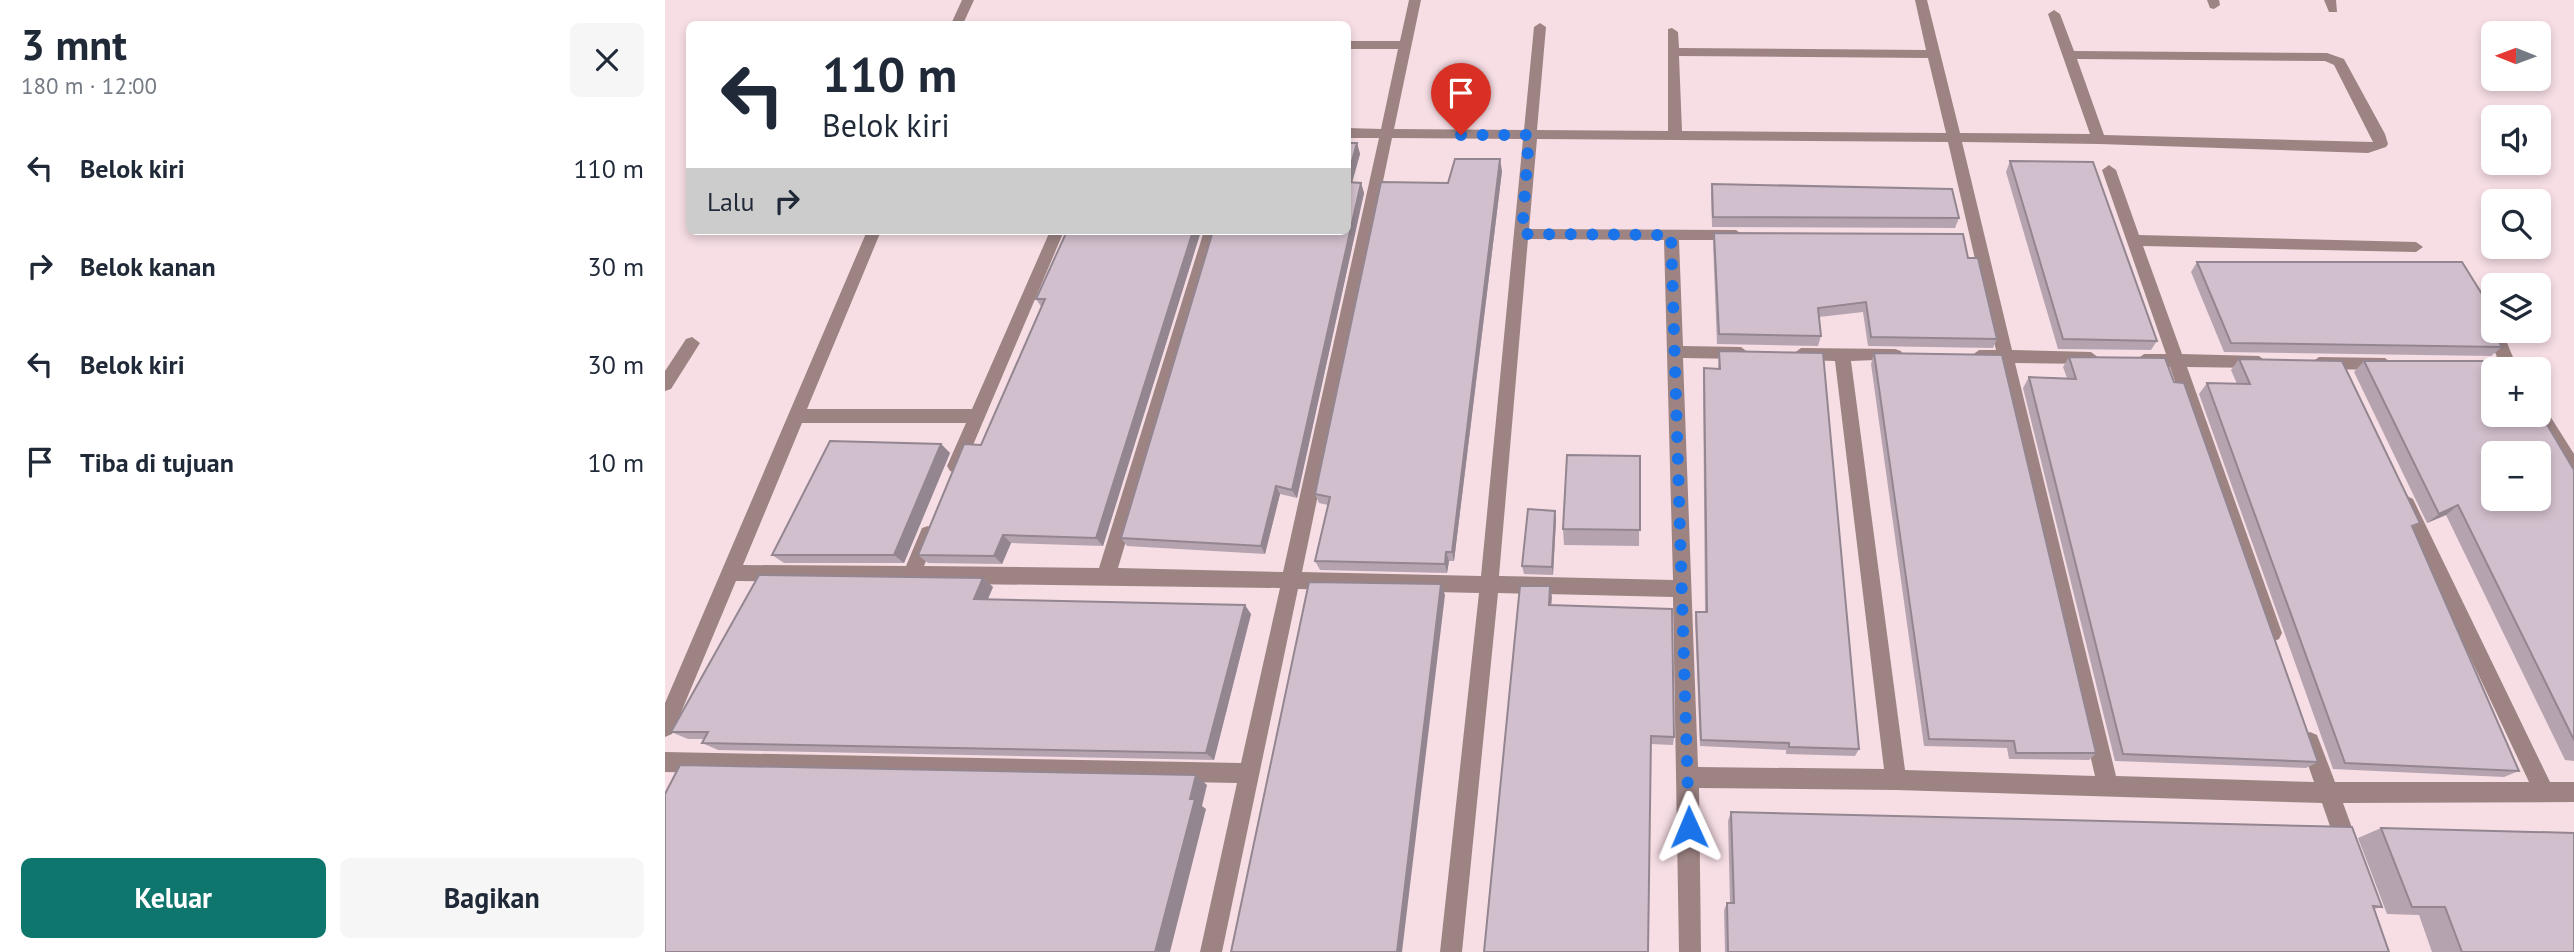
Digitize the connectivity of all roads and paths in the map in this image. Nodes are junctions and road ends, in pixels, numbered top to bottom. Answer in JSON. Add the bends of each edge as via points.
{"nodes":[{"id":1,"x":968,"y":0,"type":"edge"},
{"id":2,"x":1415,"y":0,"type":"edge"},
{"id":3,"x":1921,"y":0,"type":"edge"},
{"id":4,"x":2054,"y":14,"type":"dead end"},
{"id":5,"x":958,"y":21,"type":"edge"},
{"id":6,"x":1540,"y":27,"type":"dead end"},
{"id":7,"x":1672,"y":32,"type":"dead end"},
{"id":8,"x":1351,"y":45,"type":"edge"},
{"id":9,"x":1405,"y":45,"type":"junction"},
{"id":10,"x":1673,"y":52,"type":"junction"},
{"id":11,"x":1933,"y":54,"type":"junction"},
{"id":12,"x":2070,"y":55,"type":"junction"},
{"id":13,"x":1351,"y":133,"type":"edge"},
{"id":14,"x":1386,"y":134,"type":"junction"},
{"id":15,"x":1529,"y":135,"type":"junction"},
{"id":16,"x":1675,"y":137,"type":"junction"},
{"id":17,"x":1952,"y":138,"type":"junction"},
{"id":18,"x":2099,"y":139,"type":"junction"},
{"id":19,"x":2109,"y":170,"type":"dead end"},
{"id":20,"x":1522,"y":234,"type":"junction"},
{"id":21,"x":872,"y":235,"type":"edge"},
{"id":22,"x":1055,"y":235,"type":"edge"},
{"id":23,"x":1210,"y":235,"type":"edge"},
{"id":24,"x":1671,"y":235,"type":"junction"},
{"id":25,"x":1754,"y":235,"type":"edge"},
{"id":26,"x":2134,"y":240,"type":"junction"},
{"id":27,"x":2416,"y":247,"type":"dead end"},
{"id":28,"x":692,"y":343,"type":"dead end"},
{"id":29,"x":1675,"y":352,"type":"junction"},
{"id":30,"x":1758,"y":354,"type":"edge"},
{"id":31,"x":1786,"y":354,"type":"edge"},
{"id":32,"x":1842,"y":355,"type":"junction"},
{"id":33,"x":1910,"y":355,"type":"edge"},
{"id":34,"x":1964,"y":356,"type":"edge"},
{"id":35,"x":2005,"y":356,"type":"junction"},
{"id":36,"x":2178,"y":360,"type":"junction"},
{"id":37,"x":2272,"y":362,"type":"edge"},
{"id":38,"x":2299,"y":362,"type":"edge"},
{"id":39,"x":2339,"y":363,"type":"junction"},
{"id":40,"x":2404,"y":364,"type":"edge"},
{"id":41,"x":665,"y":384,"type":"edge"},
{"id":42,"x":2351,"y":388,"type":"edge"},
{"id":43,"x":797,"y":416,"type":"junction"},
{"id":44,"x":976,"y":416,"type":"junction"},
{"id":45,"x":2551,"y":426,"type":"edge"},
{"id":46,"x":2566,"y":442,"type":"edge"},
{"id":47,"x":2574,"y":469,"type":"edge"},
{"id":48,"x":951,"y":478,"type":"edge"},
{"id":49,"x":2400,"y":489,"type":"edge"},
{"id":50,"x":936,"y":515,"type":"edge"},
{"id":51,"x":732,"y":573,"type":"junction"},
{"id":52,"x":911,"y":576,"type":"junction"},
{"id":53,"x":1106,"y":576,"type":"junction"},
{"id":54,"x":1290,"y":580,"type":"junction"},
{"id":55,"x":1489,"y":585,"type":"junction"},
{"id":56,"x":1682,"y":589,"type":"junction"},
{"id":57,"x":2278,"y":649,"type":"edge"},
{"id":58,"x":665,"y":727,"type":"edge"},
{"id":59,"x":2305,"y":727,"type":"edge"},
{"id":60,"x":665,"y":762,"type":"edge"},
{"id":61,"x":1248,"y":773,"type":"junction"},
{"id":62,"x":1688,"y":777,"type":"junction"},
{"id":63,"x":1896,"y":780,"type":"junction"},
{"id":64,"x":2108,"y":788,"type":"junction"},
{"id":65,"x":2545,"y":791,"type":"junction"},
{"id":66,"x":2574,"y":792,"type":"edge"},
{"id":67,"x":2328,"y":793,"type":"junction"},
{"id":68,"x":2356,"y":866,"type":"edge"},
{"id":69,"x":1210,"y":952,"type":"edge"},
{"id":70,"x":1451,"y":952,"type":"edge"},
{"id":71,"x":1691,"y":952,"type":"edge"}],
"edges":[{"from":1,"to":5,"type":"street"},
{"from":2,"to":9,"type":"street"},
{"from":3,"to":11,"type":"street"},
{"from":4,"to":12,"type":"street"},
{"from":6,"to":15,"type":"street"},
{"from":7,"to":10,"type":"street"},
{"from":8,"to":9,"type":"street"},
{"from":9,"to":14,"type":"street"},
{"from":10,"to":11,"type":"street"},
{"from":10,"to":16,"type":"street"},
{"from":11,"to":17,"type":"street"},
{"from":12,"to":18,"type":"street"},
{"from":12,"to":18,"type":"street","via":[[2327,57],[2339,62],[2381,144],[2368,148]]},
{"from":13,"to":14,"type":"street"},
{"from":14,"to":15,"type":"street"},
{"from":14,"to":54,"type":"street"},
{"from":15,"to":16,"type":"street"},
{"from":15,"to":20,"type":"street"},
{"from":16,"to":17,"type":"street"},
{"from":17,"to":18,"type":"street"},
{"from":17,"to":35,"type":"street","via":[[1969,236]]},
{"from":19,"to":26,"type":"street"},
{"from":20,"to":24,"type":"street"},
{"from":20,"to":55,"type":"street"},
{"from":21,"to":43,"type":"street"},
{"from":22,"to":44,"type":"street"},
{"from":23,"to":53,"type":"street"},
{"from":24,"to":25,"type":"street"},
{"from":24,"to":29,"type":"street"},
{"from":26,"to":27,"type":"street"},
{"from":26,"to":36,"type":"street"},
{"from":28,"to":41,"type":"street"},
{"from":29,"to":30,"type":"street"},
{"from":29,"to":56,"type":"street"},
{"from":31,"to":32,"type":"street"},
{"from":32,"to":33,"type":"street"},
{"from":32,"to":63,"type":"street"},
{"from":34,"to":35,"type":"street"},
{"from":35,"to":36,"type":"street"},
{"from":35,"to":64,"type":"street"},
{"from":36,"to":37,"type":"street"},
{"from":36,"to":57,"type":"street"},
{"from":38,"to":39,"type":"street"},
{"from":39,"to":40,"type":"street"},
{"from":39,"to":42,"type":"street"},
{"from":43,"to":44,"type":"street"},
{"from":43,"to":51,"type":"street"},
{"from":44,"to":48,"type":"street"},
{"from":45,"to":46,"type":"street"},
{"from":46,"to":47,"type":"street"},
{"from":49,"to":65,"type":"street"},
{"from":50,"to":52,"type":"street"},
{"from":51,"to":52,"type":"street"},
{"from":51,"to":58,"type":"street"},
{"from":52,"to":53,"type":"street"},
{"from":53,"to":54,"type":"street"},
{"from":54,"to":55,"type":"street"},
{"from":54,"to":61,"type":"street"},
{"from":55,"to":56,"type":"street"},
{"from":55,"to":70,"type":"street"},
{"from":56,"to":62,"type":"street"},
{"from":59,"to":67,"type":"street"},
{"from":60,"to":61,"type":"street"},
{"from":61,"to":69,"type":"street"},
{"from":62,"to":63,"type":"street"},
{"from":62,"to":71,"type":"street"},
{"from":63,"to":64,"type":"street"},
{"from":64,"to":67,"type":"street"},
{"from":65,"to":66,"type":"street"},
{"from":65,"to":67,"type":"street"},
{"from":67,"to":68,"type":"street"}]}
